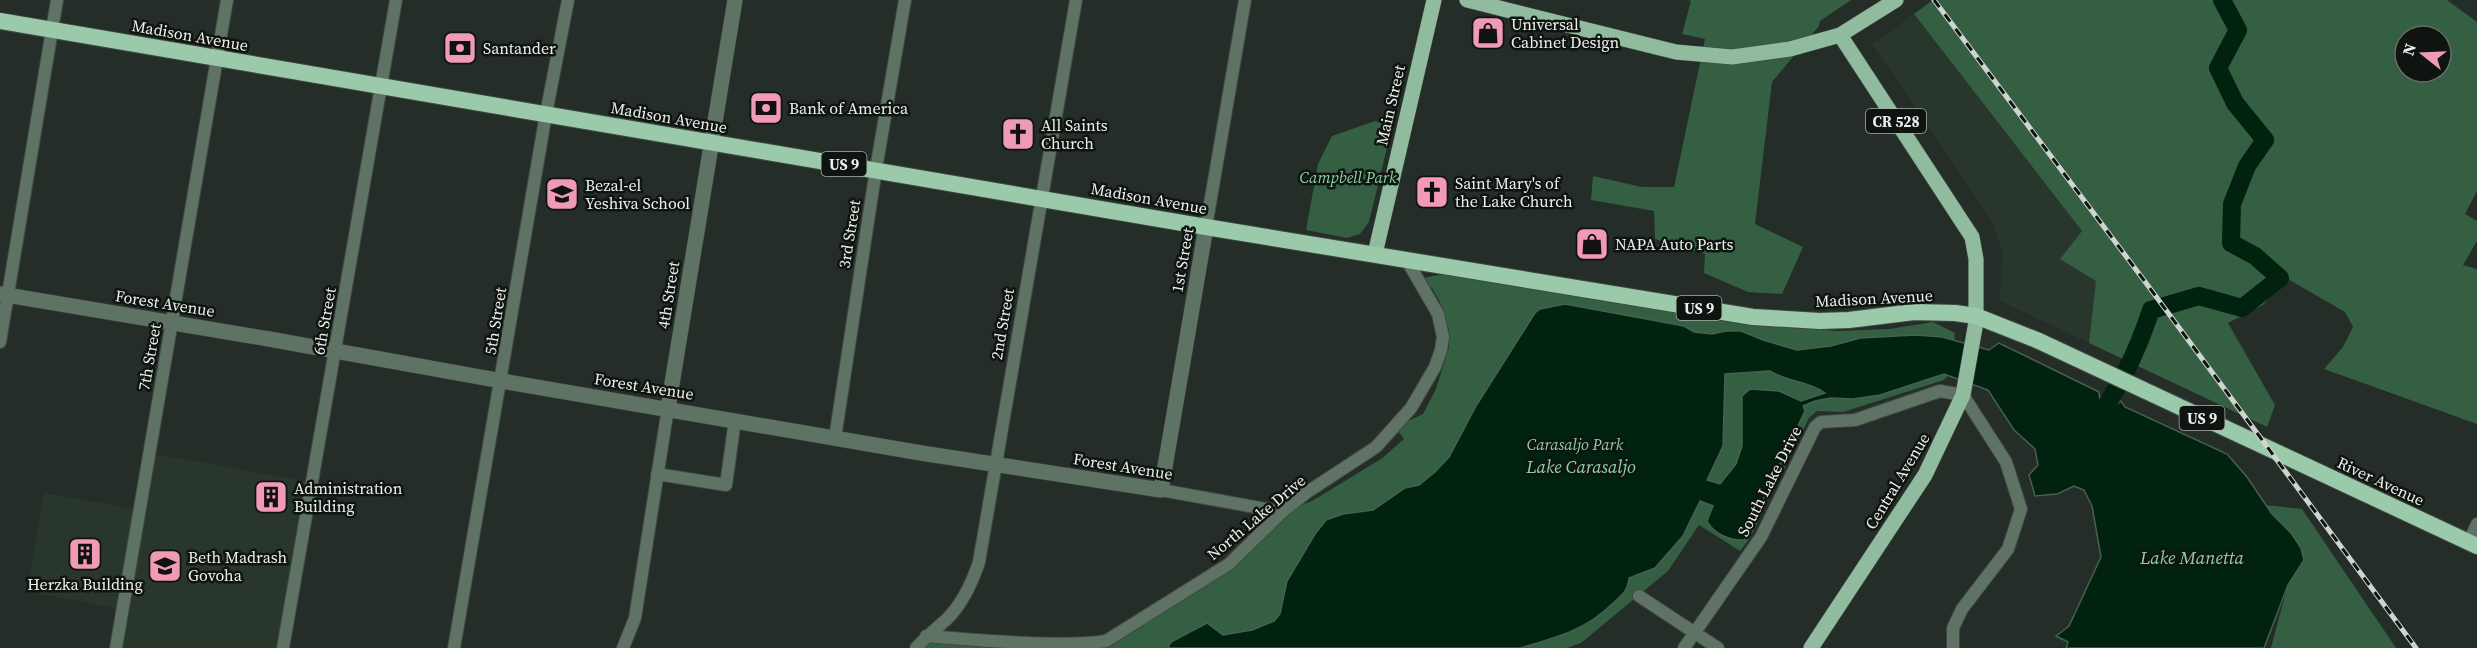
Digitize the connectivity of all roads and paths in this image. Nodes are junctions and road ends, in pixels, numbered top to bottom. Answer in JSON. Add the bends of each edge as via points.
{"nodes":[{"id":1,"x":57,"y":0,"type":"edge"},
{"id":2,"x":227,"y":0,"type":"edge"},
{"id":3,"x":396,"y":0,"type":"edge"},
{"id":4,"x":567,"y":0,"type":"edge"},
{"id":5,"x":735,"y":0,"type":"edge"},
{"id":6,"x":905,"y":0,"type":"edge"},
{"id":7,"x":1076,"y":0,"type":"edge"},
{"id":8,"x":1245,"y":0,"type":"edge"},
{"id":9,"x":1434,"y":0,"type":"edge"},
{"id":10,"x":1467,"y":0,"type":"edge"},
{"id":11,"x":1896,"y":0,"type":"edge"},
{"id":12,"x":0,"y":21,"type":"edge"},
{"id":13,"x":52,"y":30,"type":"junction"},
{"id":14,"x":1840,"y":35,"type":"junction"},
{"id":15,"x":217,"y":58,"type":"junction"},
{"id":16,"x":381,"y":87,"type":"junction"},
{"id":17,"x":546,"y":114,"type":"junction"},
{"id":18,"x":710,"y":142,"type":"junction"},
{"id":19,"x":876,"y":169,"type":"junction"},
{"id":20,"x":1041,"y":198,"type":"junction"},
{"id":21,"x":1206,"y":227,"type":"junction"},
{"id":22,"x":1375,"y":254,"type":"junction"},
{"id":23,"x":1406,"y":259,"type":"junction"},
{"id":24,"x":4,"y":295,"type":"edge"},
{"id":25,"x":1976,"y":319,"type":"junction"},
{"id":26,"x":171,"y":322,"type":"junction"},
{"id":27,"x":0,"y":342,"type":"edge"},
{"id":28,"x":335,"y":351,"type":"junction"},
{"id":29,"x":502,"y":381,"type":"junction"},
{"id":30,"x":1963,"y":393,"type":"junction"},
{"id":31,"x":668,"y":408,"type":"junction"},
{"id":32,"x":735,"y":420,"type":"junction"},
{"id":33,"x":835,"y":438,"type":"junction"},
{"id":34,"x":2270,"y":449,"type":"joint"},
{"id":35,"x":995,"y":464,"type":"junction"},
{"id":36,"x":657,"y":474,"type":"junction"},
{"id":37,"x":1161,"y":490,"type":"junction"},
{"id":38,"x":1282,"y":512,"type":"junction"},
{"id":39,"x":2477,"y":524,"type":"edge"},
{"id":40,"x":2473,"y":544,"type":"edge"},
{"id":41,"x":1639,"y":596,"type":"dead end"},
{"id":42,"x":1695,"y":633,"type":"junction"},
{"id":43,"x":926,"y":636,"type":"junction"},
{"id":44,"x":116,"y":648,"type":"edge"},
{"id":45,"x":283,"y":648,"type":"edge"},
{"id":46,"x":454,"y":648,"type":"edge"},
{"id":47,"x":623,"y":648,"type":"edge"},
{"id":48,"x":916,"y":648,"type":"edge"},
{"id":49,"x":1684,"y":648,"type":"edge"},
{"id":50,"x":1719,"y":648,"type":"edge"},
{"id":51,"x":1811,"y":648,"type":"edge"},
{"id":52,"x":1953,"y":648,"type":"edge"}],
"edges":[{"from":1,"to":13,"type":"street"},
{"from":2,"to":15,"type":"street","name":"7th Street"},
{"from":3,"to":16,"type":"street","name":"6th Street"},
{"from":4,"to":17,"type":"street","name":"5th Street"},
{"from":5,"to":18,"type":"street","name":"4th Street"},
{"from":6,"to":19,"type":"street","name":"3rd Street"},
{"from":7,"to":20,"type":"street","name":"2nd Street"},
{"from":8,"to":21,"type":"street","name":"1st Street"},
{"from":9,"to":22,"type":"main road","name":"Main Street"},
{"from":10,"to":14,"type":"main road","via":[[1628,42],[1704,56],[1775,52]]},
{"from":11,"to":14,"type":"main road"},
{"from":12,"to":13,"type":"highway","name":"Madison Avenue","number":"US 9"},
{"from":13,"to":15,"type":"highway","name":"Madison Avenue","number":"US 9"},
{"from":13,"to":24,"type":"street"},
{"from":14,"to":25,"type":"main road","number":"CR 528","via":[[1972,237],[1977,259]]},
{"from":15,"to":16,"type":"highway","name":"Madison Avenue","number":"US 9"},
{"from":15,"to":26,"type":"street","name":"7th Street"},
{"from":16,"to":17,"type":"highway","name":"Madison Avenue","number":"US 9"},
{"from":16,"to":28,"type":"street","name":"6th Street"},
{"from":17,"to":18,"type":"highway","name":"Madison Avenue","number":"US 9"},
{"from":17,"to":29,"type":"street","name":"5th Street"},
{"from":18,"to":19,"type":"highway","name":"Madison Avenue","number":"US 9"},
{"from":18,"to":31,"type":"street","name":"4th Street"},
{"from":19,"to":20,"type":"highway","name":"Madison Avenue","number":"US 9"},
{"from":19,"to":33,"type":"street","name":"3rd Street"},
{"from":20,"to":21,"type":"highway","name":"Madison Avenue","number":"US 9"},
{"from":20,"to":35,"type":"street","name":"2nd Street"},
{"from":21,"to":22,"type":"highway","name":"Madison Avenue","number":"US 9"},
{"from":21,"to":37,"type":"street","name":"1st Street"},
{"from":22,"to":23,"type":"highway","name":"Madison Avenue","number":"US 9"},
{"from":23,"to":25,"type":"highway","name":"Madison Avenue","number":"US 9","via":[[1753,317],[1839,320],[1914,312],[1955,313]]},
{"from":23,"to":38,"type":"street","name":"North Lake Drive","via":[[1440,320],[1443,337],[1435,367],[1411,408],[1376,447]]},
{"from":24,"to":26,"type":"street","name":"Forest Avenue"},
{"from":24,"to":27,"type":"street"},
{"from":25,"to":30,"type":"main road","name":"Central Avenue","number":"CR 528"},
{"from":25,"to":34,"type":"highway","name":"Madison Avenue","number":"US 9","via":[[2030,337]]},
{"from":26,"to":28,"type":"street","name":"Forest Avenue"},
{"from":26,"to":44,"type":"street","name":"7th Street"},
{"from":28,"to":29,"type":"street","name":"Forest Avenue"},
{"from":28,"to":45,"type":"street","name":"6th Street"},
{"from":29,"to":31,"type":"street","name":"Forest Avenue"},
{"from":29,"to":46,"type":"street","name":"5th Street"},
{"from":30,"to":42,"type":"street","name":"South Lake Drive","via":[[1940,391],[1855,420],[1821,422],[1815,427],[1761,537]]},
{"from":30,"to":51,"type":"main road","name":"Central Avenue","number":"CR 528","via":[[1925,475]]},
{"from":30,"to":52,"type":"street","via":[[2006,462],[2021,509],[2008,549],[1962,609],[1953,628]]},
{"from":31,"to":32,"type":"street","name":"Forest Avenue"},
{"from":31,"to":36,"type":"street","name":"4th Street"},
{"from":32,"to":33,"type":"street","name":"Forest Avenue"},
{"from":32,"to":36,"type":"street","via":[[726,485]]},
{"from":33,"to":35,"type":"street","name":"Forest Avenue"},
{"from":34,"to":40,"type":"highway","name":"River Avenue","number":"US 9"},
{"from":35,"to":37,"type":"street","name":"Forest Avenue"},
{"from":35,"to":43,"type":"street","name":"2nd Street","via":[[979,562],[971,587],[949,617]]},
{"from":36,"to":47,"type":"street","name":"4th Street","via":[[635,618]]},
{"from":37,"to":38,"type":"street","name":"Forest Avenue"},
{"from":38,"to":43,"type":"street","name":"North Lake Drive","via":[[1228,564],[1106,641],[1090,647]]},
{"from":39,"to":40,"type":"street"},
{"from":41,"to":42,"type":"street"},
{"from":42,"to":49,"type":"street","name":"South Lake Drive"},
{"from":42,"to":50,"type":"street"},
{"from":43,"to":48,"type":"street"}]}
